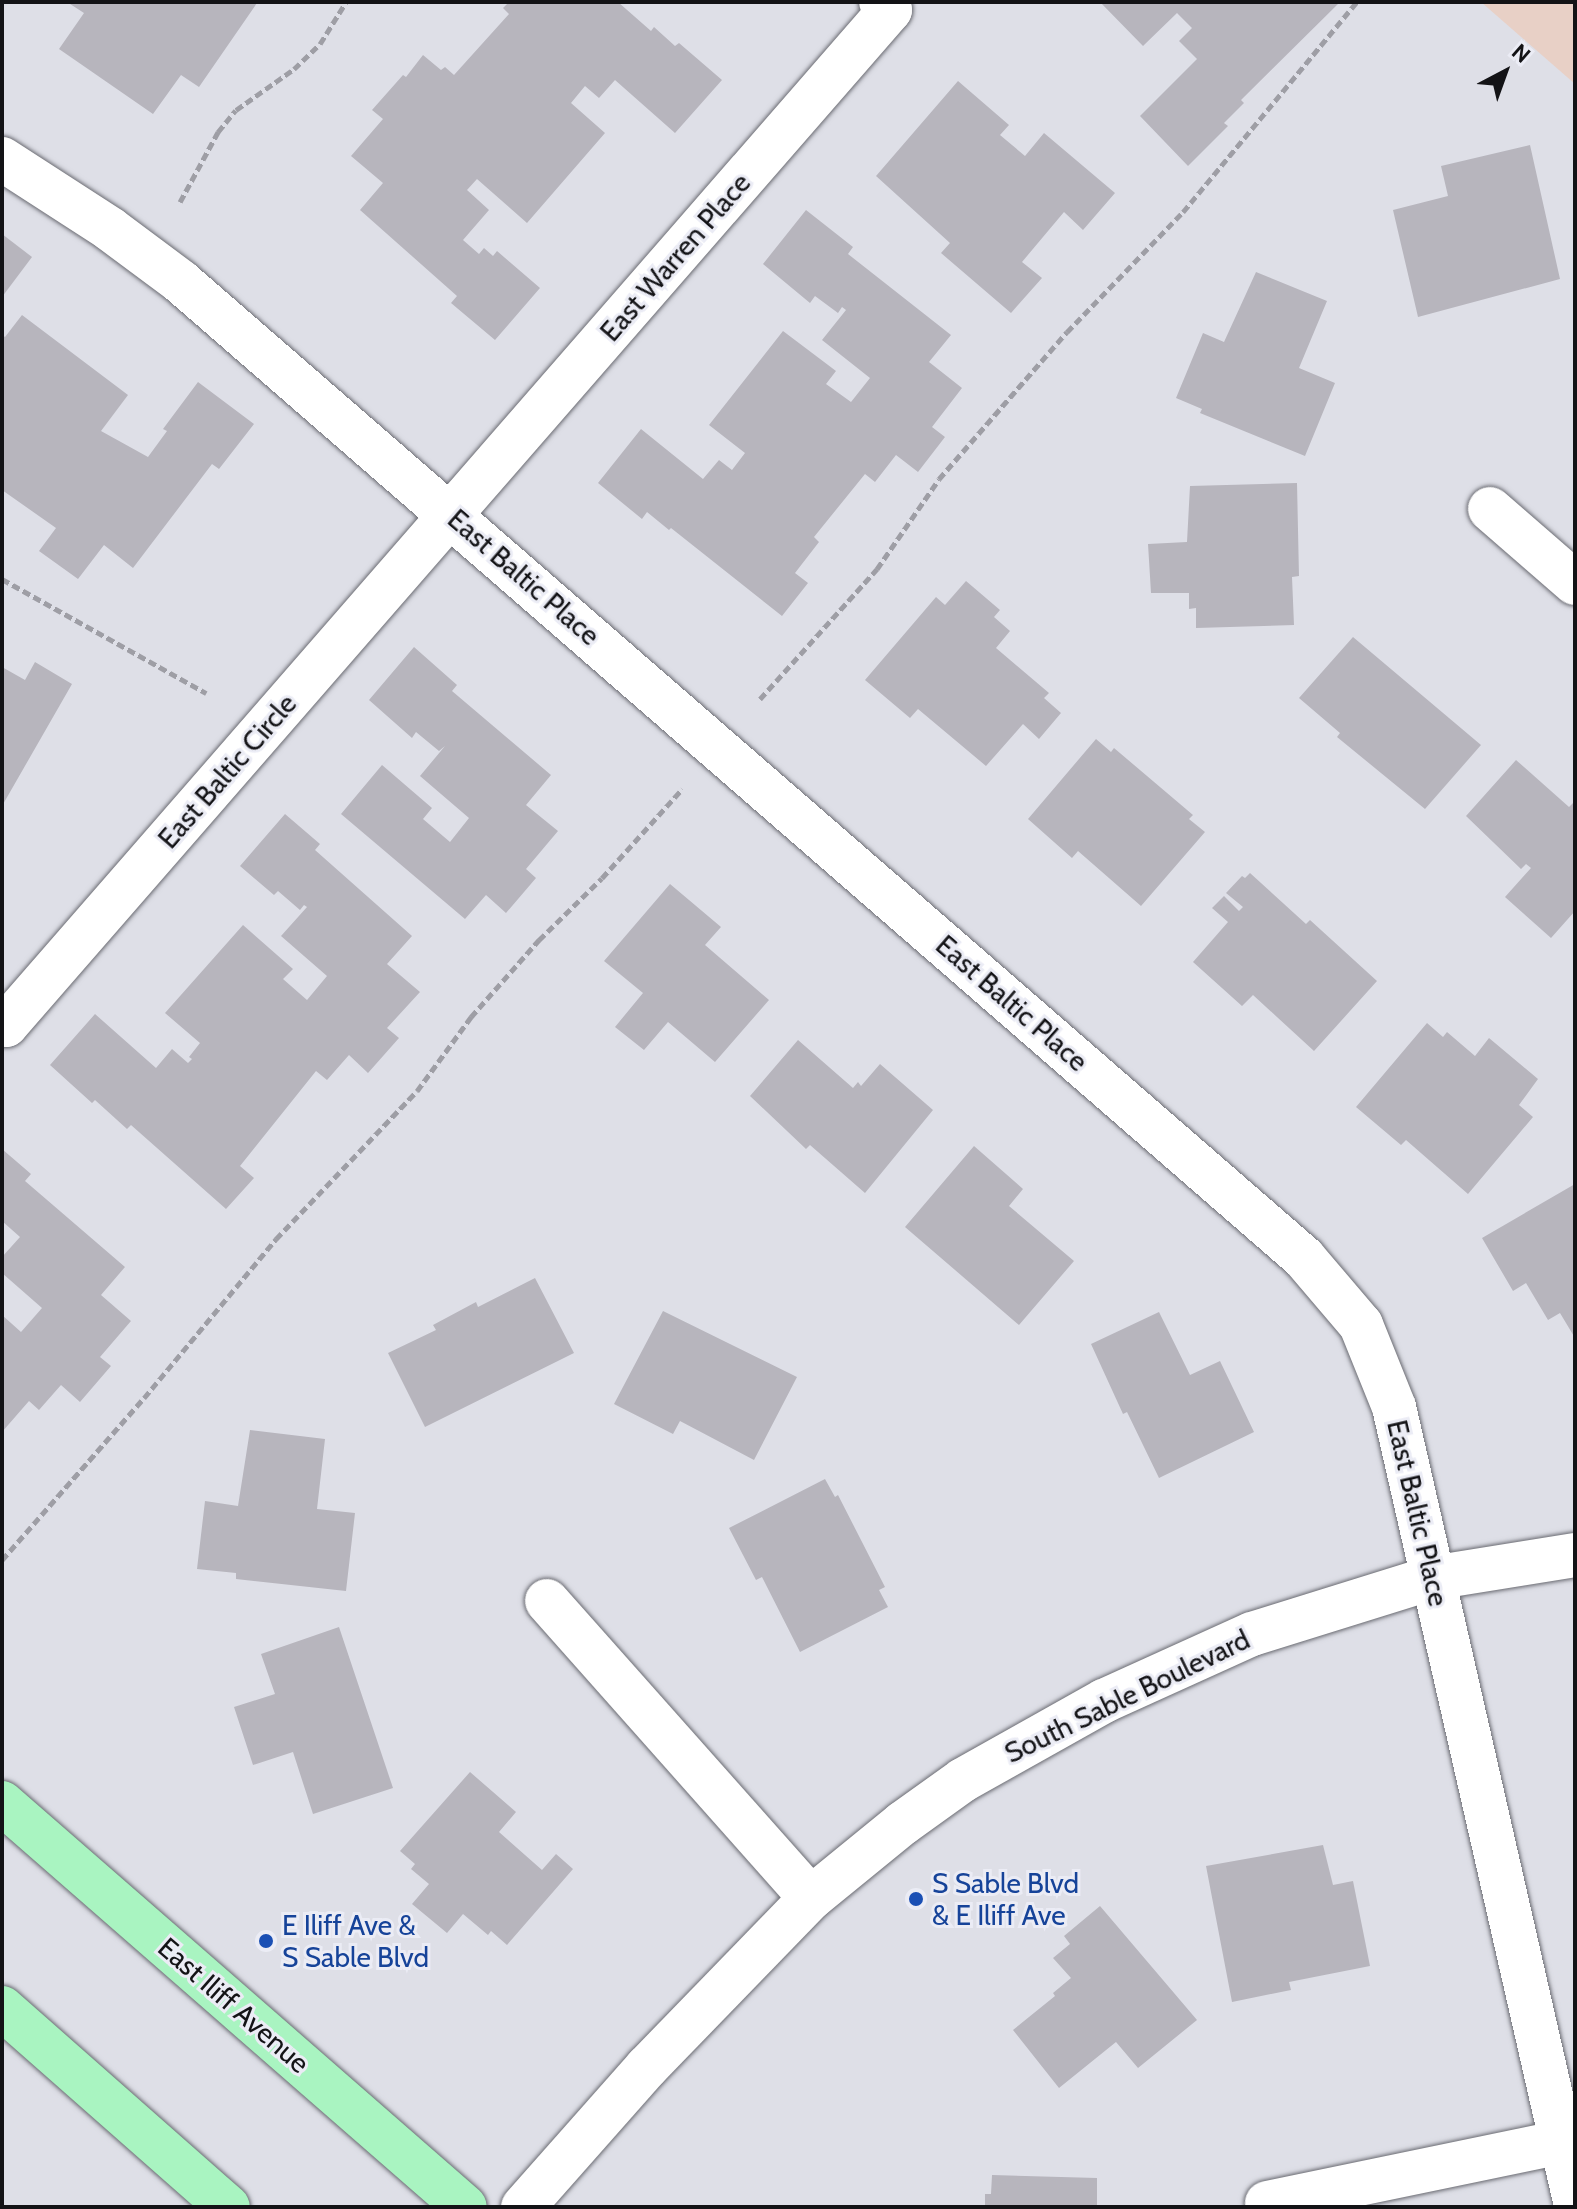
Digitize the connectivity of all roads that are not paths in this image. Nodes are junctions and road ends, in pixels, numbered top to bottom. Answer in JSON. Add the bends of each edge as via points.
{"nodes":[{"id":1,"x":881,"y":2,"type":"edge"},
{"id":2,"x":2,"y":159,"type":"edge"},
{"id":3,"x":1490,"y":509,"type":"dead end"},
{"id":4,"x":451,"y":514,"type":"junction"},
{"id":5,"x":1575,"y":583,"type":"edge"},
{"id":6,"x":2,"y":1022,"type":"edge"},
{"id":7,"x":1575,"y":1555,"type":"edge"},
{"id":8,"x":1432,"y":1578,"type":"junction"},
{"id":9,"x":547,"y":1601,"type":"dead end"},
{"id":10,"x":2,"y":1803,"type":"edge"},
{"id":11,"x":811,"y":1898,"type":"junction"},
{"id":12,"x":2,"y":2008,"type":"edge"},
{"id":13,"x":1562,"y":2142,"type":"junction"},
{"id":14,"x":1575,"y":2201,"type":"edge"},
{"id":15,"x":1267,"y":2203,"type":"dead end"},
{"id":16,"x":228,"y":2207,"type":"edge"},
{"id":17,"x":465,"y":2207,"type":"edge"},
{"id":18,"x":523,"y":2207,"type":"edge"}],
"edges":[{"from":1,"to":4,"type":"street","name":"East Warren Place","via":[[890,10]]},
{"from":2,"to":4,"type":"street","name":"East Baltic Place","via":[[181,282]]},
{"from":3,"to":5,"type":"street"},
{"from":4,"to":6,"type":"street","name":"East Baltic Circle","via":[[6,1025]]},
{"from":4,"to":8,"type":"street","name":"East Baltic Place","via":[[1304,1258],[1361,1325],[1389,1394]]},
{"from":7,"to":8,"type":"street","name":"South Sable Boulevard"},
{"from":8,"to":11,"type":"street","name":"South Sable Boulevard","via":[[1252,1634],[1104,1701],[963,1780]]},
{"from":8,"to":13,"type":"street","name":"East Baltic Place"},
{"from":9,"to":11,"type":"street"},
{"from":10,"to":17,"type":"main road","name":"East Iliff Avenue"},
{"from":11,"to":18,"type":"street","name":"South Sable Boulevard","via":[[657,2056]]},
{"from":12,"to":16,"type":"main road"},
{"from":13,"to":14,"type":"street","name":"East Baltic Place"},
{"from":13,"to":15,"type":"street"}]}
